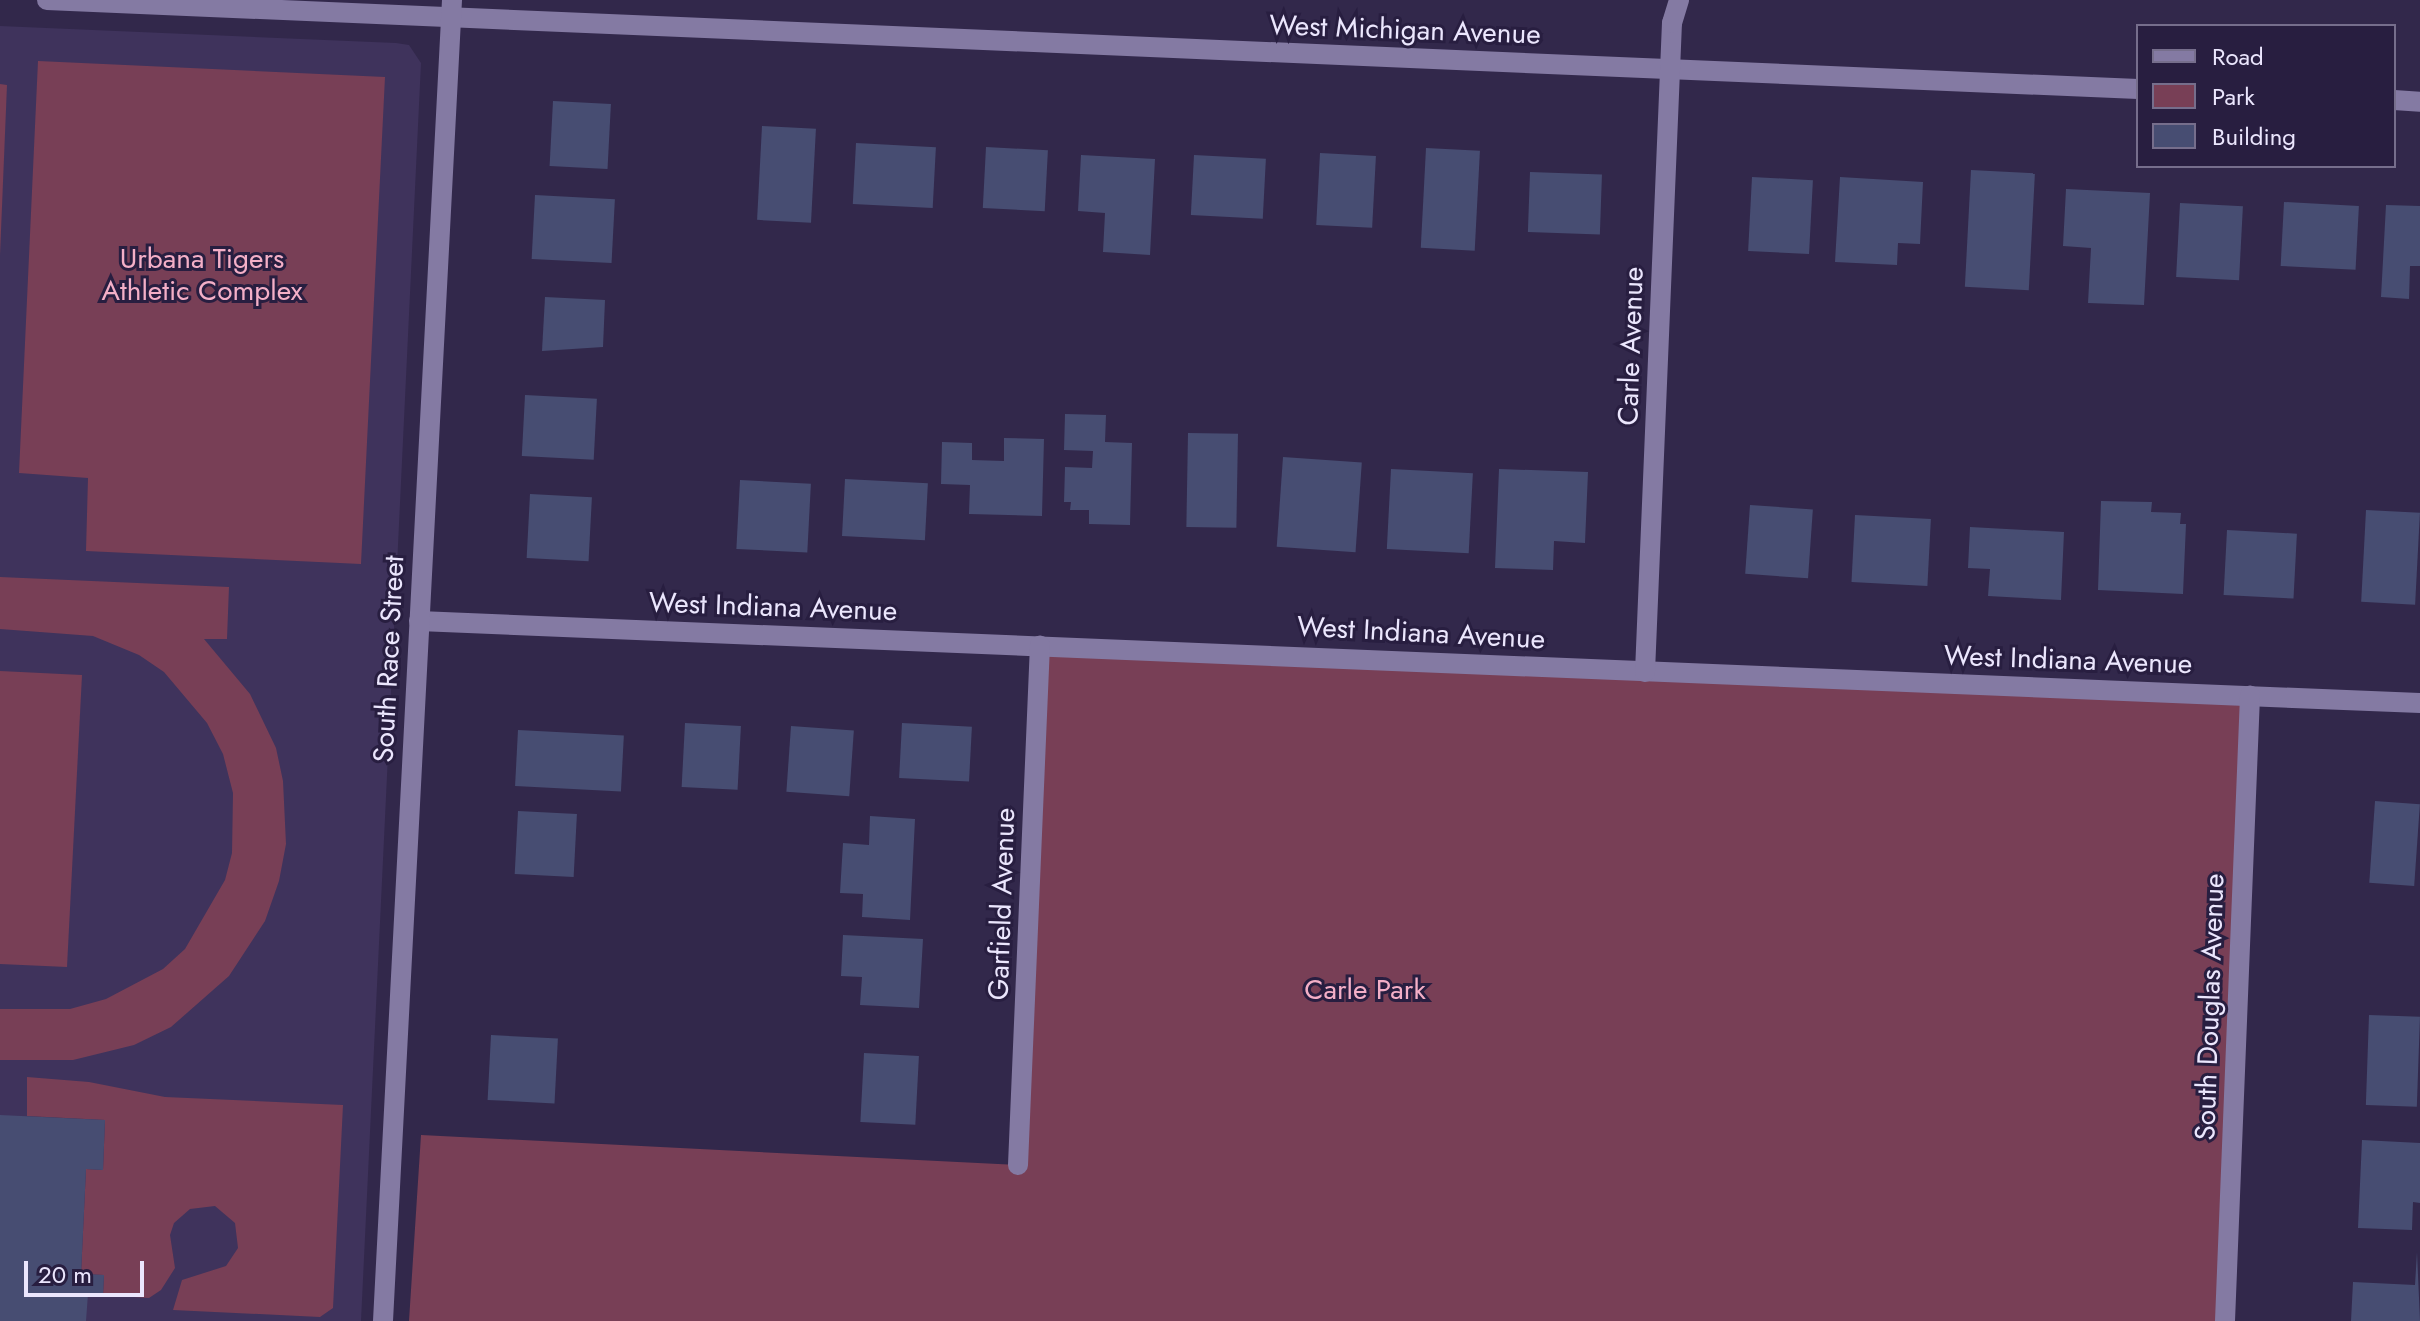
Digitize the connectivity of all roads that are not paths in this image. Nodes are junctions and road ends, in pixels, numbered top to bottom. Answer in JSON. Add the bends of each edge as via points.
{"nodes":[{"id":1,"x":47,"y":0,"type":"edge"},
{"id":2,"x":1664,"y":0,"type":"edge"},
{"id":3,"x":1679,"y":0,"type":"edge"},
{"id":4,"x":451,"y":9,"type":"edge"},
{"id":5,"x":1672,"y":23,"type":"junction"},
{"id":6,"x":1670,"y":68,"type":"junction"},
{"id":7,"x":2136,"y":89,"type":"edge"},
{"id":8,"x":2396,"y":100,"type":"edge"},
{"id":9,"x":2420,"y":102,"type":"edge"},
{"id":10,"x":419,"y":621,"type":"junction"},
{"id":11,"x":1040,"y":645,"type":"junction"},
{"id":12,"x":1645,"y":672,"type":"junction"},
{"id":13,"x":2250,"y":695,"type":"junction"},
{"id":14,"x":2420,"y":703,"type":"edge"},
{"id":15,"x":1018,"y":1165,"type":"dead end"},
{"id":16,"x":383,"y":1321,"type":"edge"},
{"id":17,"x":2225,"y":1321,"type":"edge"}],
"edges":[{"from":1,"to":4,"type":"street","name":"West Michigan Avenue"},
{"from":2,"to":5,"type":"street","name":"Carle Avenue"},
{"from":3,"to":5,"type":"street","name":"Carle Avenue"},
{"from":4,"to":6,"type":"street","name":"West Michigan Avenue"},
{"from":4,"to":10,"type":"street","name":"South Race Street"},
{"from":5,"to":6,"type":"street","name":"Carle Avenue"},
{"from":6,"to":7,"type":"street","name":"West Michigan Avenue"},
{"from":6,"to":12,"type":"street","name":"Carle Avenue"},
{"from":8,"to":9,"type":"street"},
{"from":10,"to":11,"type":"street","name":"West Indiana Avenue"},
{"from":10,"to":16,"type":"street","name":"South Race Street"},
{"from":11,"to":12,"type":"street","name":"West Indiana Avenue"},
{"from":11,"to":15,"type":"street","name":"Garfield Avenue"},
{"from":12,"to":13,"type":"street","name":"West Indiana Avenue"},
{"from":13,"to":14,"type":"street","name":"West Indiana Avenue"},
{"from":13,"to":17,"type":"street","name":"South Douglas Avenue"}]}
